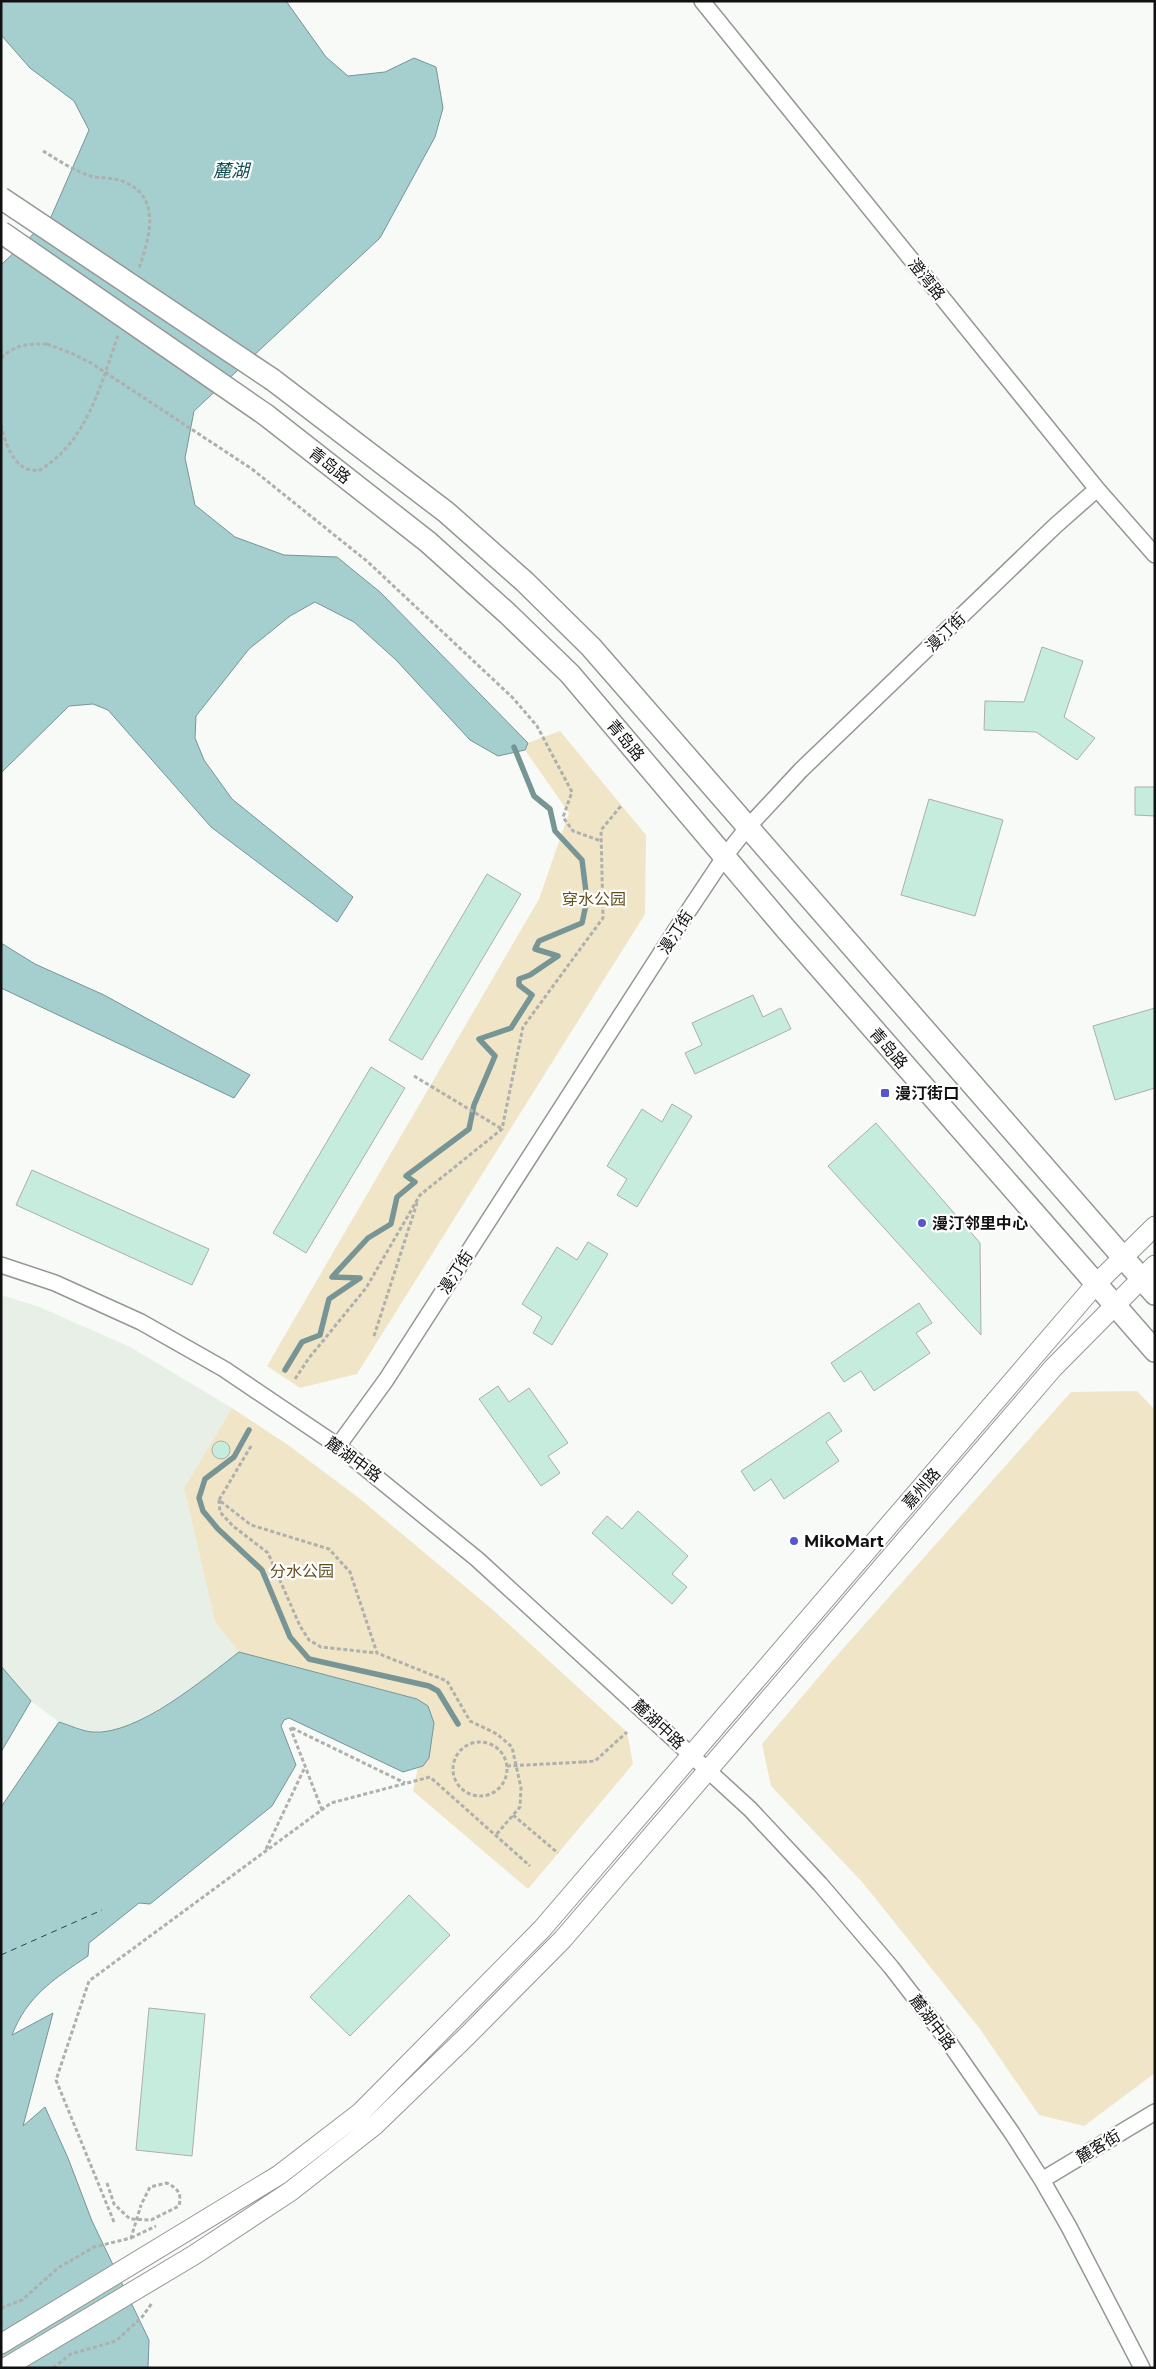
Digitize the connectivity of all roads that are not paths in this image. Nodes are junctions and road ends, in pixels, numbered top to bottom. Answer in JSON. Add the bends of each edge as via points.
{"nodes":[{"id":1,"x":702,"y":1,"type":"edge"},
{"id":2,"x":1,"y":198,"type":"edge"},
{"id":3,"x":1,"y":232,"type":"edge"},
{"id":4,"x":1098,"y":489,"type":"junction"},
{"id":5,"x":1155,"y":556,"type":"edge"},
{"id":6,"x":747,"y":828,"type":"junction"},
{"id":7,"x":725,"y":856,"type":"junction"},
{"id":8,"x":1155,"y":1226,"type":"edge"},
{"id":9,"x":1121,"y":1258,"type":"junction"},
{"id":10,"x":1,"y":1265,"type":"edge"},
{"id":11,"x":1147,"y":1272,"type":"edge"},
{"id":12,"x":1096,"y":1284,"type":"junction"},
{"id":13,"x":1155,"y":1294,"type":"edge"},
{"id":14,"x":1114,"y":1304,"type":"junction"},
{"id":15,"x":1155,"y":1351,"type":"edge"},
{"id":16,"x":338,"y":1446,"type":"junction"},
{"id":17,"x":692,"y":1754,"type":"junction"},
{"id":18,"x":709,"y":1770,"type":"junction"},
{"id":19,"x":1155,"y":2112,"type":"edge"},
{"id":20,"x":1042,"y":2180,"type":"junction"},
{"id":21,"x":1,"y":2344,"type":"edge"},
{"id":22,"x":5,"y":2368,"type":"edge"},
{"id":23,"x":1142,"y":2368,"type":"edge"}],
"edges":[{"from":1,"to":4,"type":"street","name":"澄湾路"},
{"from":2,"to":6,"type":"main road","name":"青岛路","bridge":true,"via":[[274,380],[446,512],[592,647]]},
{"from":3,"to":7,"type":"main road","name":"青岛路","bridge":true,"via":[[266,415],[428,542],[570,674]]},
{"from":4,"to":5,"type":"street","name":"澄湾路"},
{"from":4,"to":6,"type":"street","name":"漫汀街","via":[[801,770]]},
{"from":6,"to":7,"type":"street","name":"漫汀街"},
{"from":6,"to":9,"type":"main road","name":"青岛路"},
{"from":7,"to":12,"type":"main road","name":"青岛路","via":[[791,936]]},
{"from":7,"to":16,"type":"street","name":"漫汀街","via":[[386,1380]]},
{"from":8,"to":9,"type":"street","name":"嘉州路"},
{"from":9,"to":11,"type":"main road","name":"青岛路"},
{"from":9,"to":12,"type":"street","name":"嘉州路"},
{"from":10,"to":16,"type":"street","name":"麓湖中路","via":[[55,1284],[141,1322],[224,1369]]},
{"from":11,"to":13,"type":"main road","name":"青岛路"},
{"from":11,"to":14,"type":"street","name":"嘉州路"},
{"from":12,"to":14,"type":"main road","name":"青岛路"},
{"from":12,"to":17,"type":"street","name":"嘉州路"},
{"from":14,"to":15,"type":"main road","name":"青岛路"},
{"from":14,"to":18,"type":"street","name":"嘉州路","via":[[1053,1368]]},
{"from":16,"to":17,"type":"street","name":"麓湖中路","via":[[477,1559]]},
{"from":17,"to":18,"type":"street","name":"麓湖中路"},
{"from":17,"to":21,"type":"street","name":"嘉州路","via":[[542,1929],[361,2112],[279,2176]]},
{"from":18,"to":20,"type":"street","name":"麓湖中路","via":[[820,1884],[891,1967],[948,2040]]},
{"from":18,"to":22,"type":"street","name":"嘉州路","via":[[563,1939],[375,2124],[291,2190],[194,2255]]},
{"from":19,"to":20,"type":"street","name":"麓客街"},
{"from":20,"to":23,"type":"street","name":"麓湖中路"}]}
